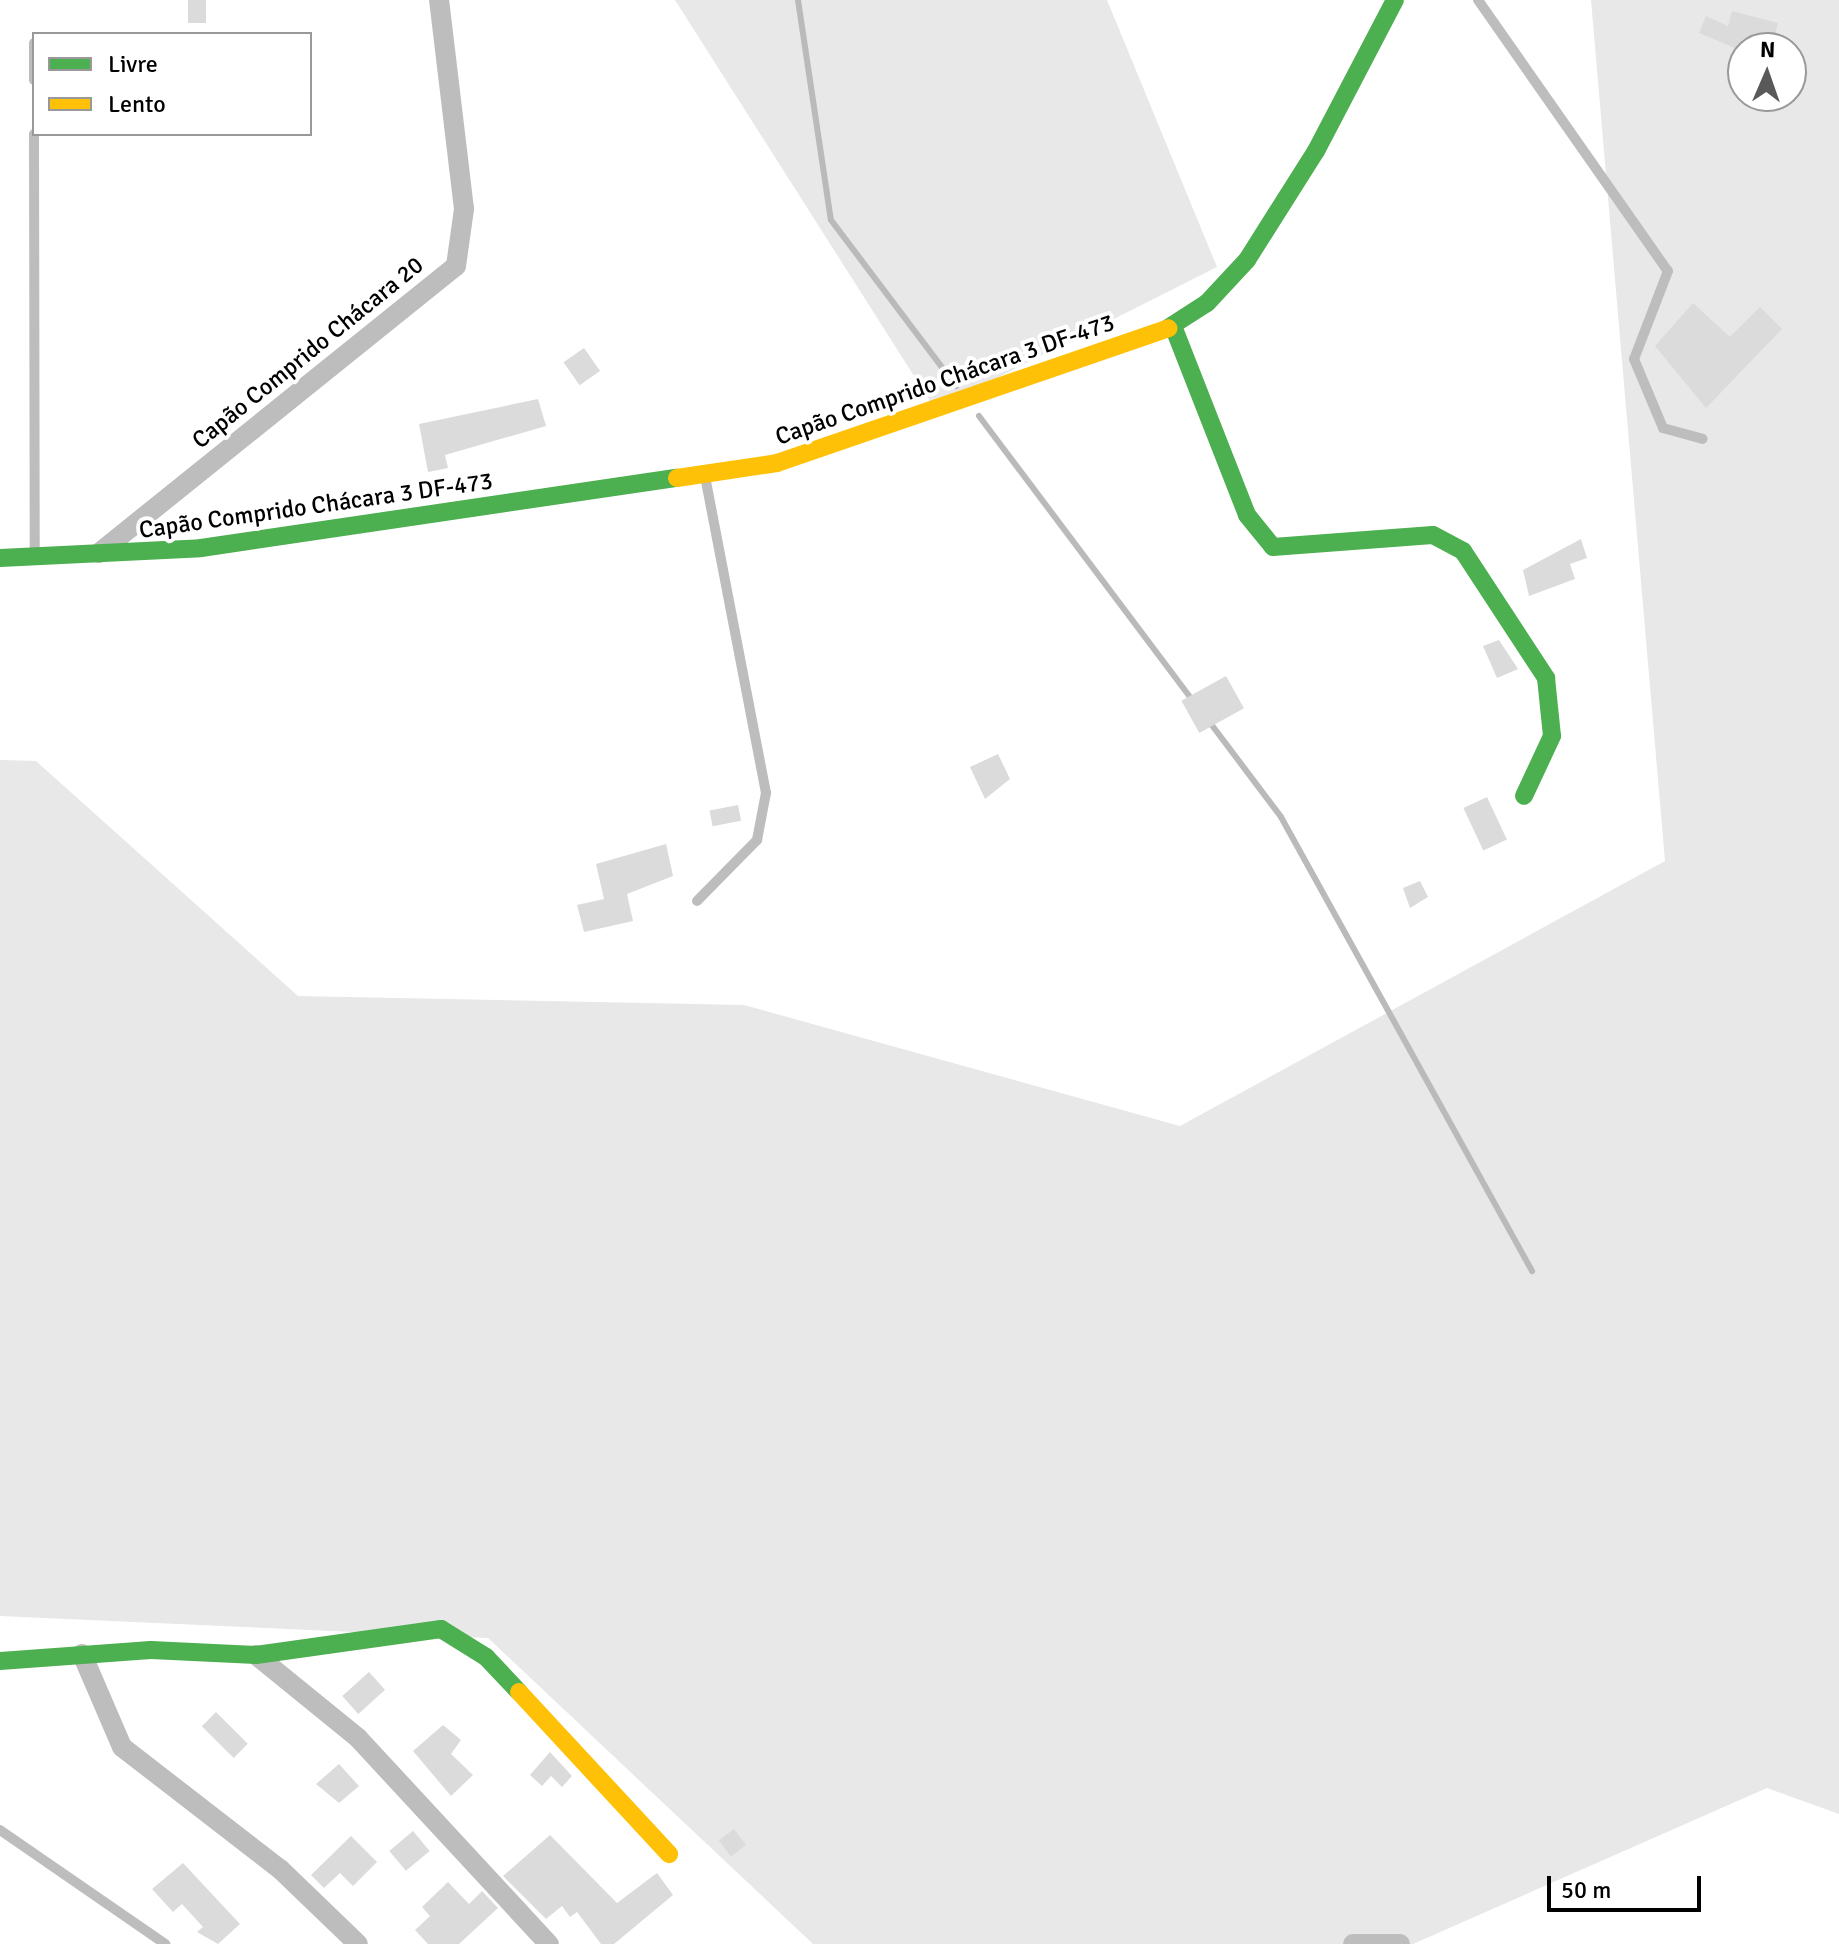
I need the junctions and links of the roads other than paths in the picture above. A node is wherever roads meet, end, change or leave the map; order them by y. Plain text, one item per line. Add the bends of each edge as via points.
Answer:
1 (439, 0) edge
2 (1395, 0) edge
3 (1478, 0) edge
4 (34, 136) edge
5 (1173, 326) junction
6 (1703, 439) dead end
7 (704, 475) junction
8 (35, 556) junction
9 (0, 558) edge
10 (93, 558) junction
11 (1524, 796) dead end
12 (697, 901) dead end
13 (82, 1654) junction
14 (256, 1655) junction
15 (0, 1661) edge
16 (0, 1830) edge
17 (669, 1854) dead end
18 (165, 1944) edge
19 (358, 1944) edge
20 (549, 1944) edge
21 (1353, 1944) edge
22 (1400, 1944) edge

1 - 10 street, Capão Comprido Chácara 20 via 464,209 456,266
2 - 5 street, Capão Comprido Chácara 3 DF-473 via 1316,151 1247,260
3 - 6 lane via 1668,271 1634,359 1663,428
4 - 8 lane
5 - 7 street, Capão Comprido Chácara 3 DF-473 via 853,441
5 - 11 street via 1247,515 1273,547 1433,535 1463,551 1546,678 1552,736
7 - 10 street, Capão Comprido Chácara 3 DF-473
7 - 12 lane via 766,793 757,840
8 - 9 street, Capão Comprido Chácara 3 DF-473
8 - 10 street, Capão Comprido Chácara 3 DF-473
13 - 14 street
13 - 15 street
13 - 19 street via 122,1747 280,1869
14 - 17 street via 454,1633 486,1657
14 - 20 street via 358,1738
16 - 18 lane
21 - 22 street

